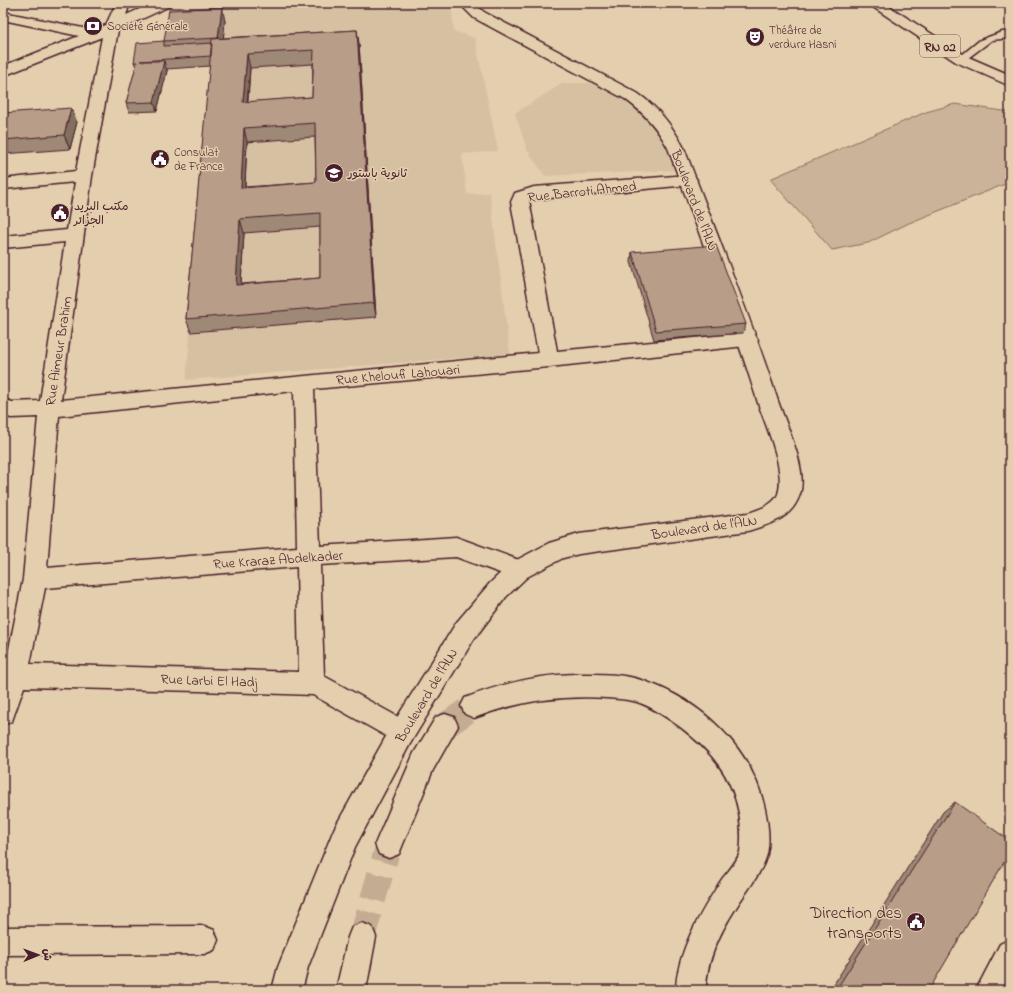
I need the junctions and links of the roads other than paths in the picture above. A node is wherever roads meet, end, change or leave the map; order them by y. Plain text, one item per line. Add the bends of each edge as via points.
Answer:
1 (123, 3) edge
2 (166, 3) edge
3 (466, 3) edge
4 (874, 3) edge
5 (3, 16) edge
6 (103, 31) junction
7 (1010, 35) edge
8 (961, 59) junction
9 (3, 71) edge
10 (1010, 81) edge
11 (84, 176) junction
12 (688, 180) junction
13 (3, 184) edge
14 (76, 235) junction
15 (3, 242) edge
16 (748, 340) junction
17 (549, 360) junction
18 (304, 382) junction
19 (3, 408) edge
20 (49, 409) junction
21 (309, 556) junction
22 (519, 570) junction
23 (35, 579) junction
24 (9, 675) edge
25 (312, 684) junction
26 (474, 706) tunnel mouth
27 (3, 712) edge
28 (445, 726) tunnel mouth
29 (402, 733) junction
30 (389, 844) tunnel mouth
31 (362, 937) tunnel mouth
32 (204, 940) dead end
33 (3, 941) edge
34 (1010, 954) edge
35 (287, 990) edge
36 (351, 990) edge
37 (690, 990) edge
38 (991, 990) edge

1 - 6 street, Rue Aimeur Brahim via 119,15
2 - 6 street
3 - 12 street, Boulevard de l'ALN via 479,15 648,107 670,135
4 - 8 street, RN 02
5 - 6 street
6 - 9 street
6 - 11 street, Rue Aimeur Brahim
7 - 8 lane via 990,36
8 - 10 street, RN 02
11 - 13 street
11 - 14 street, Rue Aimeur Brahim
12 - 16 street, Boulevard de l'ALN
12 - 17 street, Rue Barroti Ahmed via 534,193 521,197
14 - 15 street
14 - 20 street, Rue Aimeur Brahim
16 - 17 street, Rue Kheloufi Lahouari
16 - 22 street, Boulevard de l'ALN via 788,459 790,493 783,507 766,517 748,522 579,544 557,550
17 - 18 street, Rue Kheloufi Lahouari
18 - 20 street, Rue Kheloufi Lahouari
18 - 21 street
19 - 20 street, Rue Kheloufi Lahouari
20 - 23 street, Rue Aimeur Brahim
21 - 22 street, Rue Kraraz Abdelkader via 456,547
21 - 23 street, Rue Kraraz Abdelkader
21 - 25 street
22 - 29 street, Boulevard de l'ALN via 498,590 465,631
23 - 24 street, Rue Aimeur Brahim
24 - 25 street, Rue Larbi El Hadj
24 - 27 street, Rue Aimeur Brahim
25 - 29 street, Rue Larbi El Hadj
26 - 37 street via 500,695 549,686 593,685 642,692 689,718 710,735 729,756 744,781 751,806 755,833 752,860 700,947
28 - 30 street via 423,762
29 - 35 street, Boulevard de l'ALN via 344,839 293,967
31 - 36 street
32 - 33 street
34 - 38 street

